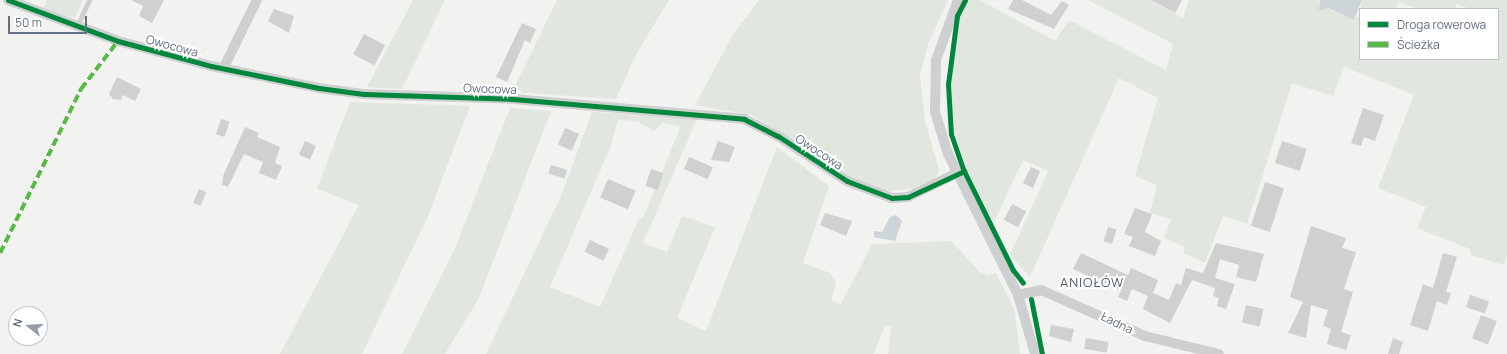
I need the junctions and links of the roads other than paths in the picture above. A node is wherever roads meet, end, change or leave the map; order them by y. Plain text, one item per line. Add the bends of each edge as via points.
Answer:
1 (8, 0) edge
2 (89, 0) edge
3 (258, 0) edge
4 (958, 0) edge
5 (77, 26) junction
6 (224, 67) junction
7 (957, 173) junction
8 (1018, 295) junction
9 (1035, 354) edge
10 (1219, 354) edge

1 - 5 street, Owocowa
2 - 5 lane
3 - 6 street
4 - 7 street via 936,60 933,94 941,137
5 - 6 street, Owocowa via 156,52
6 - 7 street, Owocowa via 284,82 364,94 513,99 744,119 778,136 847,181 892,198 908,197
7 - 8 street
8 - 9 street
8 - 10 street, Ładna via 1041,290 1144,336

